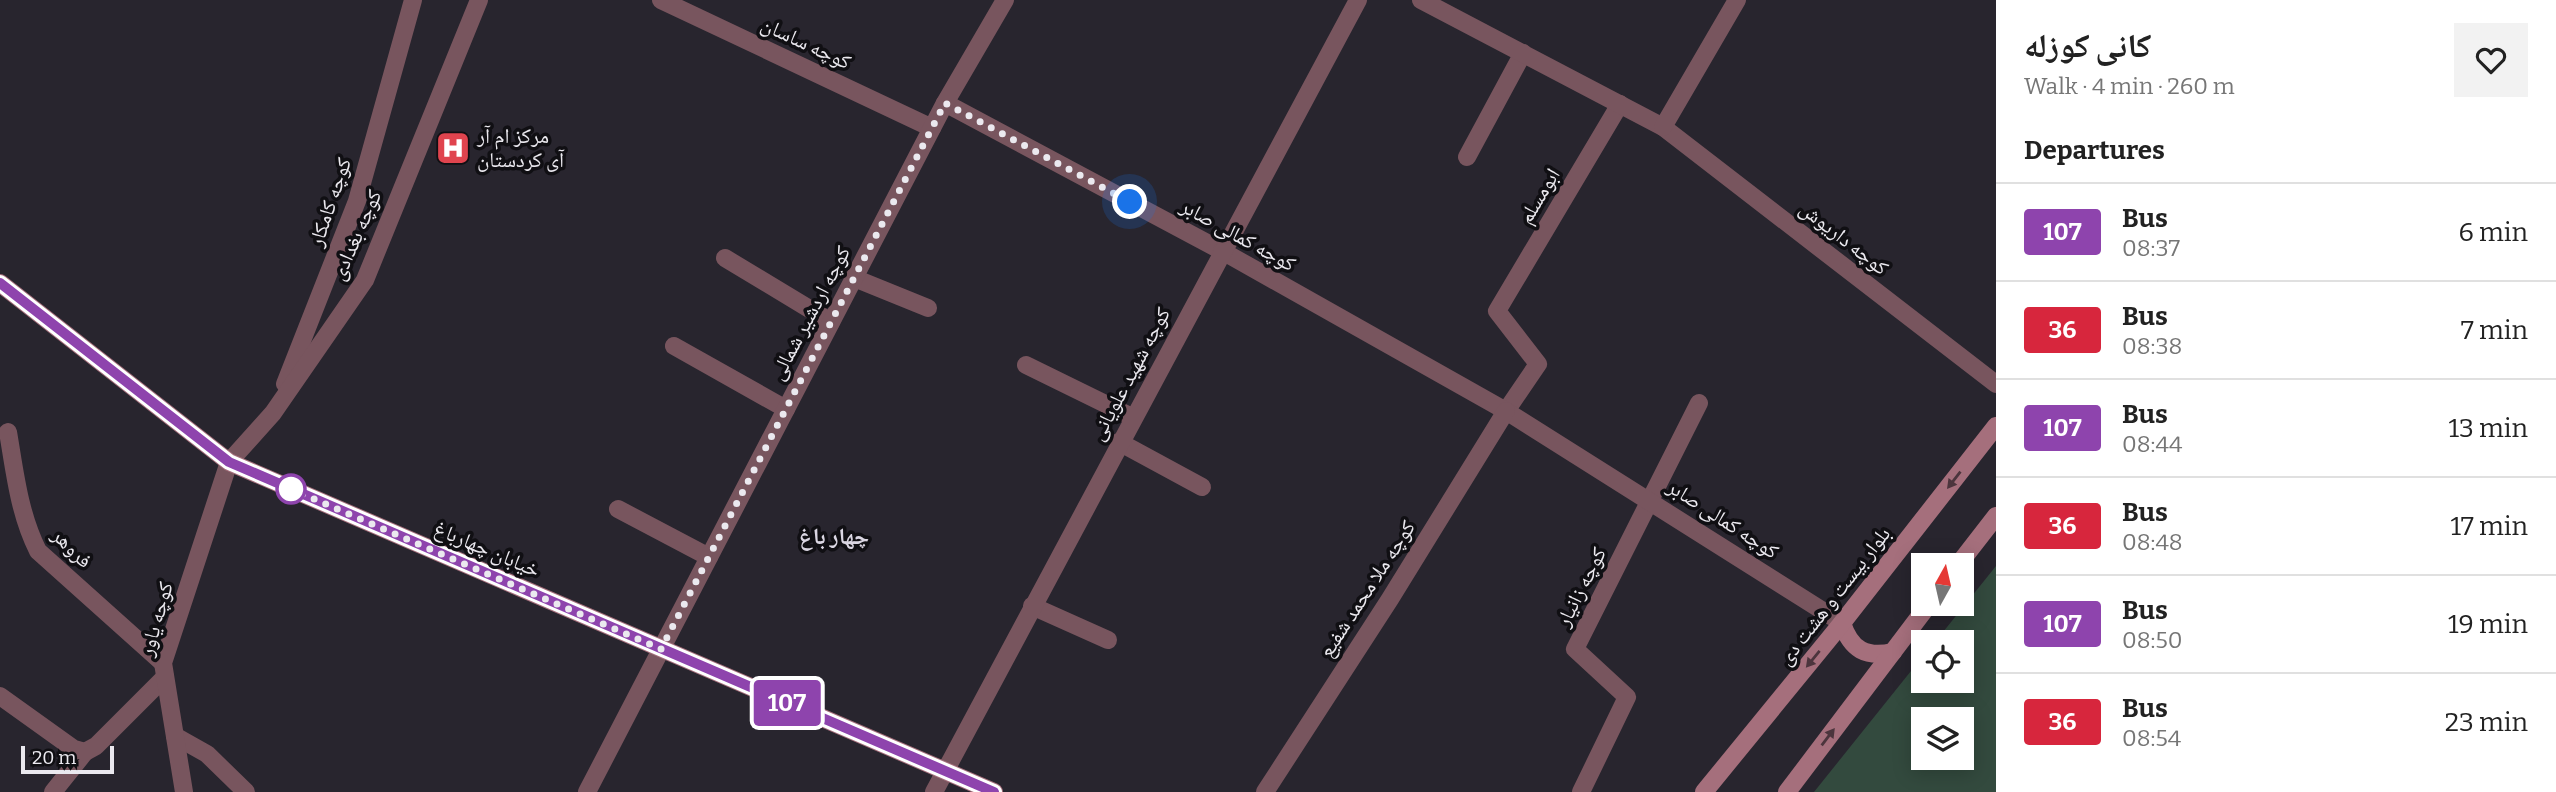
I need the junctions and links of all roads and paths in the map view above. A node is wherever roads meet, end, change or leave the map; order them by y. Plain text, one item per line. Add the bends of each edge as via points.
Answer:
1 (413, 0) edge
2 (479, 0) edge
3 (661, 0) edge
4 (1005, 0) edge
5 (1359, 0) edge
6 (1421, 0) edge
7 (1737, 0) edge
8 (1522, 53) junction
9 (945, 103) junction
10 (1620, 104) junction
11 (1663, 127) junction
12 (932, 128) junction
13 (1467, 157) dead end
14 (1222, 251) junction
15 (725, 258) dead end
16 (854, 278) junction
17 (0, 283) edge
18 (928, 308) dead end
19 (831, 322) junction
20 (674, 346) dead end
21 (1026, 365) dead end
22 (1996, 384) edge
23 (1699, 403) dead end
24 (786, 409) junction
25 (1506, 411) junction
26 (273, 414) junction
27 (1132, 417) junction
28 (1996, 426) edge
29 (8, 432) dead end
30 (1119, 442) junction
31 (229, 462) junction
32 (1202, 487) dead end
33 (1650, 500) junction
34 (618, 509) dead end
35 (1996, 516) edge
36 (1967, 553) edge
37 (709, 557) junction
38 (1032, 606) junction
39 (1920, 616) edge
40 (1843, 623) junction
41 (1108, 640) dead end
42 (661, 649) junction
43 (1893, 652) junction
44 (164, 670) junction
45 (0, 696) edge
46 (175, 736) junction
47 (85, 752) junction
48 (945, 771) junction
49 (53, 792) edge
50 (184, 792) edge
51 (246, 792) edge
52 (587, 792) edge
53 (934, 792) edge
54 (994, 792) edge
55 (1265, 792) edge
56 (1581, 792) edge
57 (1704, 792) edge
58 (1787, 792) edge

1 - 26 street, کوچه کامکار via 357,201
2 - 26 street, کوچه بغدادی via 365,281
3 - 12 street, کوچه ساسان
4 - 9 street, کوچه اردشیر شمالی
5 - 14 street, کوچه شهید علویانی
6 - 8 street, کوچه داریوش
7 - 11 street
8 - 10 street, کوچه داریوش
8 - 13 street
9 - 12 street, کوچه اردشیر شمالی
9 - 14 street, کوچه کمالی صابر
10 - 11 street, کوچه داریوش
10 - 25 street, ابومسلم via 1497,311 1538,364
11 - 22 street, کوچه داریوش
12 - 16 street, کوچه اردشیر شمالی
14 - 25 street, کوچه کمالی صابر
14 - 27 street, کوچه شهید علویانی
15 - 19 street
16 - 18 street
16 - 19 street, کوچه اردشیر شمالی
17 - 31 main road, خیابان چهارباغ
19 - 24 street, کوچه اردشیر شمالی
20 - 24 street
21 - 27 street
23 - 33 street
24 - 37 street, کوچه اردشیر شمالی
25 - 33 street, کوچه کمالی صابر
25 - 55 street, کوچه ملا محمد شفیع
26 - 31 street, کوچه بغدادی
27 - 30 street, کوچه شهید علویانی
28 -> 40 main road, بلوار بیست و هشت دی
29 - 44 street, فروهر via 23,514 38,551
30 - 32 street
30 - 38 street, کوچه شهید علویانی
31 - 42 main road, خیابان چهارباغ
31 - 44 street, کوچه یاور
33 - 40 street, کوچه کمالی صابر
33 - 56 street, کوچه زانیار via 1575,649 1627,697
34 - 37 street
35 - 36 main road
37 - 42 street, کوچه اردشیر شمالی
38 - 41 street
38 - 48 street, کوچه شهید علویانی
39 - 43 main road
40 - 43 main road via 1847,639 1860,651 1876,655
40 -> 57 main road, بلوار بیست و هشت دی
42 - 48 main road, خیابان چهارباغ
42 - 52 street, کوچه اردشیر شمالی
58 -> 43 main road
44 - 46 street, کوچه یاور
44 - 47 street via 96,746
45 - 47 street via 74,749
46 - 50 street, کوچه یاور
46 - 51 street via 207,754
47 - 49 street
48 - 53 street, کوچه شهید علویانی
48 - 54 main road, خیابان چهارباغ

